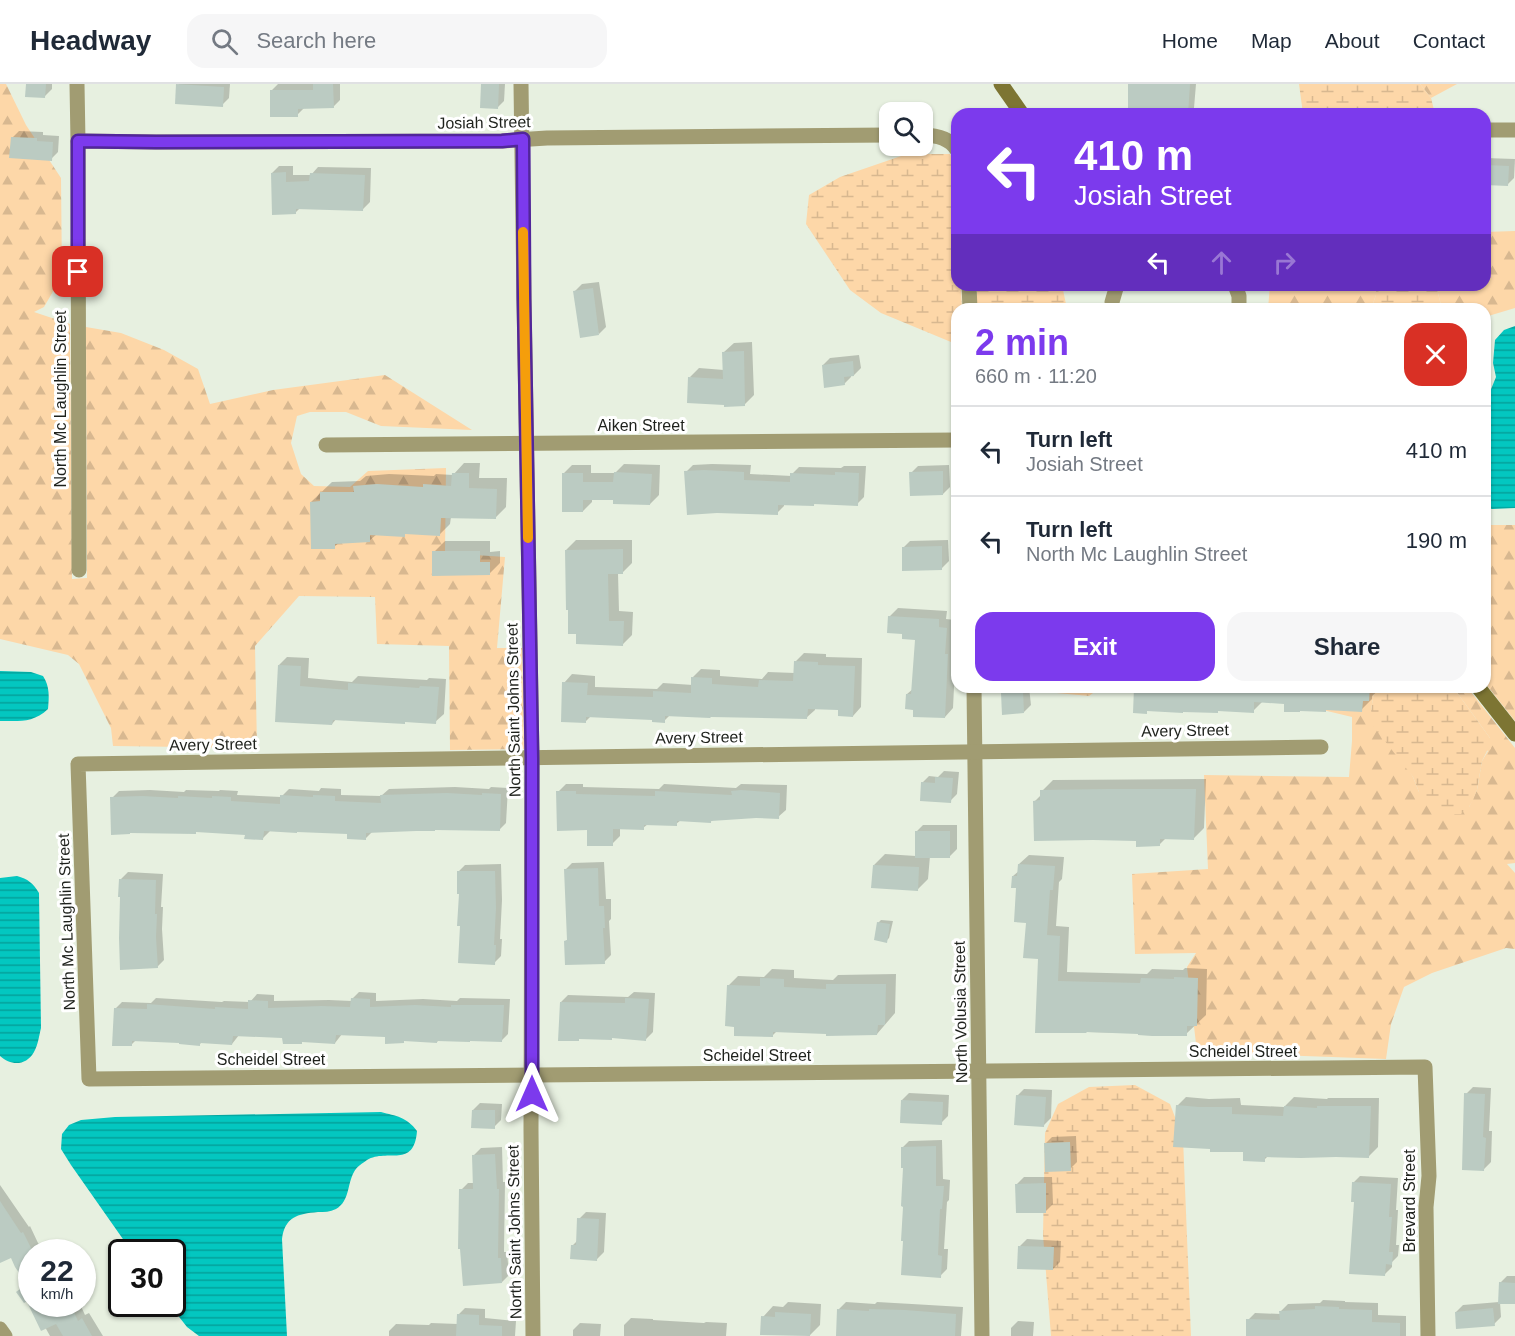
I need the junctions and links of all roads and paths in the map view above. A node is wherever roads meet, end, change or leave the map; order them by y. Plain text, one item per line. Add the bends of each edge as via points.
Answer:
1 (76, 84) edge
2 (521, 84) edge
3 (1001, 84) edge
4 (1018, 108) edge
5 (1491, 130) edge
6 (1515, 130) edge
7 (879, 135) edge
8 (933, 135) edge
9 (523, 139) junction
10 (78, 141) junction
11 (951, 145) edge
12 (951, 440) edge
13 (526, 444) junction
14 (326, 445) dead end
15 (79, 570) dead end
16 (974, 693) edge
17 (1483, 693) edge
18 (1515, 734) edge
19 (1321, 747) dead end
20 (975, 752) junction
21 (532, 758) junction
22 (78, 764) joint
23 (1425, 1067) joint
24 (979, 1071) junction
25 (532, 1075) junction
26 (89, 1079) joint
27 (0, 1329) edge
28 (5, 1336) edge
29 (533, 1336) edge
30 (982, 1336) edge
31 (1428, 1336) edge

1 - 10 street, North Mc Laughlin Street
2 - 9 street, North Saint Johns Street
3 - 4 main road
5 - 6 street
7 - 9 street, Josiah Street
8 - 11 street
9 - 10 street, Josiah Street
9 - 13 street, North Saint Johns Street
10 - 15 street, North Mc Laughlin Street
12 - 13 street, Aiken Street
13 - 14 street, Aiken Street
13 - 21 street, North Saint Johns Street
16 - 20 street, North Volusia Street
17 - 18 main road
19 - 20 street, Avery Street
20 - 21 street, Avery Street
20 - 24 street, North Volusia Street
21 - 22 street, Avery Street
21 - 25 street, North Saint Johns Street
22 - 26 street, North Mc Laughlin Street
23 - 24 street, Scheidel Street
23 - 31 street, Brevard Street
24 - 25 street, Scheidel Street
24 - 30 street, North Volusia Street
25 - 26 street, Scheidel Street
25 - 29 street, North Saint Johns Street
27 - 28 street

